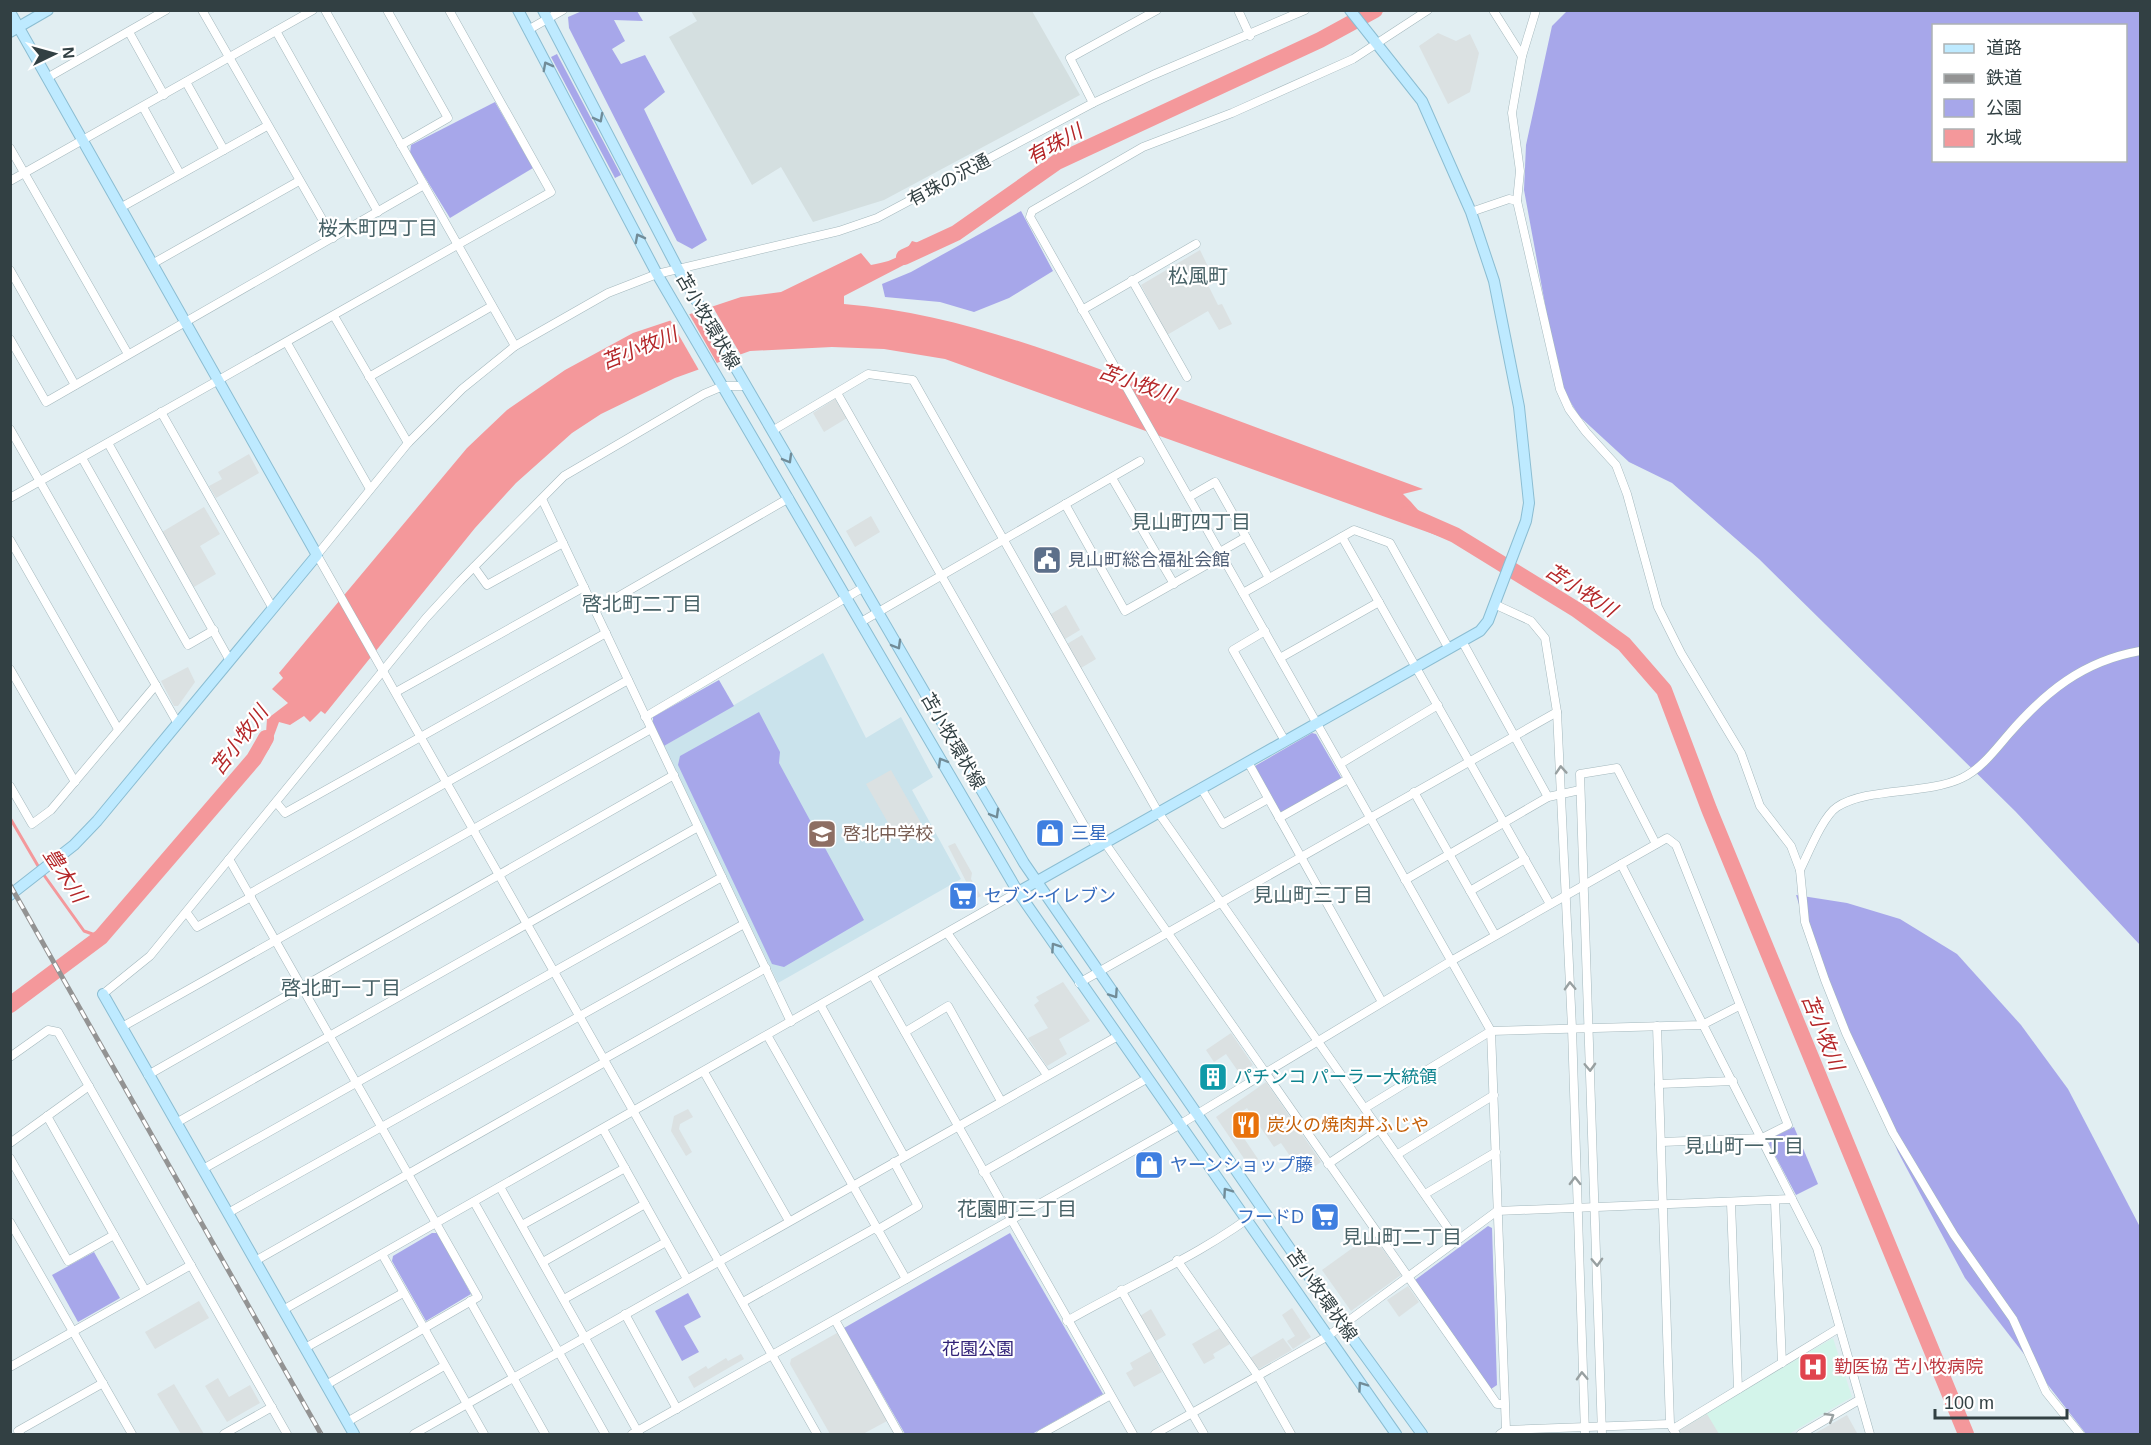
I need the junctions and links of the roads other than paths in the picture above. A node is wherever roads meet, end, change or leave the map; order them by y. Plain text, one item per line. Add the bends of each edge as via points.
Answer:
1 (48, 10) edge
2 (166, 10) edge
3 (202, 10) edge
4 (313, 10) edge
5 (325, 10) edge
6 (387, 10) edge
7 (449, 10) edge
8 (518, 10) edge
9 (563, 10) edge
10 (1157, 10) edge
11 (1238, 10) edge
12 (1305, 10) edge
13 (1350, 10) edge
14 (1428, 10) edge
15 (1493, 10) edge
16 (1536, 10) edge
17 (14, 14) edge
18 (297, 14) edge
19 (545, 15) edge
20 (15, 29) edge
21 (528, 30) junction
22 (276, 31) junction
23 (129, 32) junction
24 (1251, 36) junction
25 (1378, 44) junction
26 (1522, 56) junction
27 (229, 58) junction
28 (47, 78) junction
29 (186, 82) junction
30 (164, 95) junction
31 (1093, 103) junction
32 (143, 106) junction
33 (267, 126) junction
34 (82, 141) junction
35 (401, 145) junction
36 (10, 148) edge
37 (224, 150) junction
38 (25, 174) junction
39 (180, 174) junction
40 (299, 181) junction
41 (10, 182) edge
42 (424, 185) junction
43 (1517, 201) junction
44 (120, 208) junction
45 (378, 212) junction
46 (1471, 212) junction
47 (333, 238) junction
48 (1196, 244) dead end
49 (458, 245) junction
50 (152, 264) junction
51 (678, 268) junction
52 (10, 270) edge
53 (657, 274) junction
54 (1132, 280) junction
55 (492, 306) junction
56 (1082, 310) junction
57 (334, 316) junction
58 (184, 322) junction
59 (10, 339) edge
60 (287, 343) junction
61 (515, 346) junction
62 (128, 354) junction
63 (369, 377) junction
64 (1187, 377) dead end
65 (218, 380) junction
66 (720, 382) junction
67 (75, 385) junction
68 (746, 386) junction
69 (837, 393) junction
70 (161, 412) junction
71 (10, 429) edge
72 (772, 431) junction
73 (108, 443) junction
74 (408, 443) junction
75 (82, 458) junction
76 (1140, 461) dead end
77 (1112, 478) junction
78 (40, 482) junction
79 (370, 489) junction
80 (1189, 497) junction
81 (10, 498) edge
82 (789, 498) junction
83 (542, 499) junction
84 (1065, 504) junction
85 (1246, 537) junction
86 (1342, 537) junction
87 (10, 540) edge
88 (1004, 540) junction
89 (563, 543) junction
90 (1221, 554) junction
91 (317, 555) junction
92 (474, 567) junction
93 (941, 575) junction
94 (1269, 578) junction
95 (1174, 584) junction
96 (584, 587) junction
97 (864, 587) junction
98 (1243, 593) junction
99 (847, 597) junction
100 (1379, 602) junction
101 (1494, 604) junction
102 (272, 607) junction
103 (595, 610) junction
104 (878, 612) junction
105 (861, 622) junction
106 (214, 630) junction
107 (1265, 631) junction
108 (606, 633) junction
109 (1462, 641) junction
110 (1449, 649) junction
111 (2140, 651) edge
112 (1280, 658) junction
113 (229, 659) junction
114 (1416, 666) junction
115 (10, 669) edge
116 (384, 671) junction
117 (628, 680) junction
118 (156, 685) junction
119 (396, 692) junction
120 (1438, 705) junction
121 (1557, 712) junction
122 (645, 717) junction
123 (1318, 722) junction
124 (178, 724) junction
125 (118, 729) junction
126 (651, 729) junction
127 (1515, 735) junction
128 (421, 737) junction
129 (1285, 741) junction
130 (1470, 761) junction
131 (1248, 762) junction
132 (1340, 764) junction
133 (674, 775) junction
134 (1348, 779) junction
135 (75, 782) junction
136 (447, 783) junction
137 (10, 786) edge
138 (1202, 788) junction
139 (1580, 790) junction
140 (1414, 792) junction
141 (1562, 792) junction
142 (1548, 797) junction
143 (1268, 799) junction
144 (276, 802) junction
145 (1158, 812) junction
146 (1279, 818) junction
147 (1370, 818) junction
148 (1504, 822) junction
149 (698, 827) junction
150 (473, 829) junction
151 (1656, 844) junction
152 (1101, 845) junction
153 (1449, 853) junction
154 (1301, 857) junction
155 (229, 859) junction
156 (1525, 859) junction
157 (1621, 864) junction
158 (1800, 870) junction
159 (499, 875) junction
160 (722, 877) junction
161 (1405, 880) junction
162 (1036, 882) junction
163 (1584, 883) junction
164 (1470, 891) junction
165 (1018, 892) junction
166 (10, 895) edge
167 (1566, 895) junction
168 (250, 896) junction
169 (1222, 902) junction
170 (1550, 904) junction
171 (187, 913) junction
172 (527, 924) junction
173 (744, 924) junction
174 (1167, 933) junction
175 (948, 934) junction
176 (1495, 935) junction
177 (276, 941) junction
178 (1451, 961) junction
179 (766, 968) junction
180 (554, 971) junction
181 (1099, 971) junction
182 (873, 976) junction
183 (1079, 983) junction
184 (303, 988) junction
185 (103, 994) joint
186 (1382, 1002) junction
187 (821, 1006) junction
188 (1739, 1006) junction
189 (579, 1016) junction
190 (791, 1022) junction
191 (1702, 1025) junction
192 (1657, 1026) junction
193 (122, 1027) junction
194 (1572, 1028) junction
195 (1589, 1028) junction
196 (1491, 1031) junction
197 (905, 1032) junction
198 (767, 1035) junction
199 (330, 1036) junction
200 (1118, 1036) junction
201 (1317, 1040) junction
202 (10, 1057) edge
203 (604, 1061) junction
204 (704, 1072) junction
205 (1264, 1073) junction
206 (148, 1075) junction
207 (1047, 1075) junction
208 (1148, 1078) junction
209 (1733, 1081) junction
210 (356, 1082) junction
211 (1659, 1084) junction
212 (89, 1086) junction
213 (1494, 1095) junction
214 (1001, 1101) junction
215 (1365, 1108) junction
216 (634, 1111) junction
217 (1196, 1113) junction
218 (46, 1116) junction
219 (176, 1123) junction
220 (1179, 1125) junction
221 (957, 1126) junction
222 (382, 1128) junction
223 (603, 1129) junction
224 (1380, 1129) junction
225 (1762, 1138) junction
226 (1662, 1142) junction
227 (10, 1143) edge
228 (1497, 1152) junction
229 (1398, 1154) junction
230 (904, 1155) junction
231 (10, 1158) edge
232 (894, 1162) junction
233 (1328, 1164) junction
234 (203, 1168) junction
235 (625, 1168) junction
236 (983, 1172) junction
237 (409, 1173) junction
238 (851, 1185) junction
239 (500, 1187) junction
240 (1425, 1194) junction
241 (1792, 1199) junction
242 (474, 1202) junction
243 (1775, 1202) junction
244 (1731, 1203) junction
245 (645, 1204) junction
246 (1663, 1204) junction
247 (1595, 1207) junction
248 (1262, 1208) junction
249 (1576, 1208) junction
250 (1497, 1211) junction
251 (228, 1213) junction
252 (1011, 1220) junction
253 (1246, 1220) junction
254 (789, 1221) junction
255 (10, 1222) edge
256 (437, 1223) junction
257 (522, 1225) junction
258 (876, 1229) junction
259 (114, 1235) junction
260 (1457, 1241) junction
261 (666, 1242) junction
262 (382, 1254) junction
263 (1177, 1260) junction
264 (255, 1261) junction
265 (718, 1261) junction
266 (543, 1262) junction
267 (190, 1265) junction
268 (1407, 1277) junction
269 (687, 1279) junction
270 (906, 1279) junction
271 (145, 1290) junction
272 (1121, 1290) junction
273 (403, 1293) junction
274 (564, 1299) junction
275 (470, 1301) junction
276 (742, 1302) junction
277 (283, 1310) junction
278 (625, 1314) junction
279 (835, 1320) junction
280 (1067, 1321) junction
281 (1344, 1326) junction
282 (423, 1328) junction
283 (1839, 1328) junction
284 (73, 1331) junction
285 (1328, 1336) junction
286 (584, 1337) junction
287 (305, 1348) junction
288 (558, 1352) junction
289 (772, 1356) junction
290 (1782, 1363) junction
291 (444, 1366) junction
292 (10, 1367) edge
293 (1258, 1376) junction
294 (514, 1377) junction
295 (103, 1383) junction
296 (326, 1385) junction
297 (1738, 1389) junction
298 (1110, 1396) junction
299 (1859, 1400) junction
300 (467, 1404) junction
301 (1504, 1404) junction
302 (272, 1407) junction
303 (677, 1409) junction
304 (1192, 1413) junction
305 (347, 1422) junction
306 (1673, 1429) edge
307 (1602, 1430) edge
308 (1585, 1431) edge
309 (1503, 1432) edge
310 (419, 1433) edge
311 (636, 1433) edge
312 (20, 1434) edge
313 (132, 1434) edge
314 (224, 1434) edge
315 (287, 1434) edge
316 (354, 1434) edge
317 (484, 1434) edge
318 (545, 1434) edge
319 (605, 1434) edge
320 (817, 1434) edge
321 (899, 1434) edge
322 (1041, 1434) edge
323 (1133, 1434) edge
324 (1155, 1434) edge
325 (1204, 1434) edge
326 (1291, 1434) edge
327 (1396, 1434) edge
328 (1422, 1434) edge
329 (1801, 1434) edge
330 (1870, 1434) edge
331 (2080, 1434) edge

1 - 20 main road
2 - 23 street
3 - 27 street
4 - 18 street
5 - 35 street
6 - 35 street via 448,118
7 - 49 street via 552,192
8 - 21 main road, 苫小牧環状線
9 - 19 street
10 - 31 street via 1070,58
11 - 24 street
12 - 24 street, 有珠の沢通
13 - 25 main road
14 - 25 street
15 - 26 street
16 - 26 street
17 - 20 main road
18 - 22 street
19 - 21 street
19 -> 51 main road, 苫小牧環状線
20 - 28 main road
53 -> 21 main road, 苫小牧環状線
22 - 27 street
22 - 45 street
23 - 28 street
23 - 30 street
24 - 31 street, 有珠の沢通
25 - 46 main road via 1422,101
25 - 56 street via 1232,113 1143,147 1032,211 1030,217
26 - 43 street via 1512,113 1520,171
27 - 29 street
27 - 33 street
28 - 34 main road
29 - 30 street
29 - 37 street
30 - 32 street
31 - 51 street, 有珠の沢通 via 877,218 839,231
32 - 34 street
32 - 39 street
33 - 37 street
33 - 40 street
34 - 38 street
34 - 44 main road
35 - 42 street
36 - 38 street
37 - 39 street
38 - 41 street
38 - 62 street
39 - 44 street
40 - 47 street
40 - 50 street
42 - 45 street
42 - 49 street
43 - 46 street via 1509,199
43 - 158 street via 1560,389 1569,409 1616,465 1658,607 1741,753 1760,806 1791,846
44 - 50 main road
45 - 47 street
46 - 101 main road via 1494,282 1520,407 1529,503
47 - 58 street
48 - 54 street
49 - 55 street
49 - 57 street
50 - 58 main road
51 - 53 street, 有珠の沢通
51 - 68 main road, 苫小牧環状線
52 - 67 street
53 - 61 street, 有珠の沢通 via 608,293
53 - 66 main road, 苫小牧環状線
54 - 56 street
54 - 64 street
55 - 61 street
55 - 63 street
56 - 80 street
57 - 60 street
57 - 63 street
58 - 62 street
58 - 65 main road
59 - 67 street via 46,402
60 - 65 street
60 - 79 street
61 - 74 street, 有珠の沢通 via 462,389
62 - 67 street
63 - 74 street
65 - 70 street
65 - 91 main road
66 - 68 street
66 - 82 main road, 苫小牧環状線
66 - 83 street via 564,476
68 - 72 main road, 苫小牧環状線
69 - 72 street
69 - 88 street via 868,374 913,380
69 - 93 street
70 - 73 street
70 - 102 street
71 - 78 street
72 -> 97 main road, 苫小牧環状線
73 - 75 street
73 - 106 street
74 - 79 street, 有珠の沢通
75 - 78 street
75 - 106 street via 188,645
76 - 77 street
77 - 84 street
77 - 95 street
78 - 81 street
78 - 118 street
79 - 91 street, 有珠の沢通
80 - 85 street via 1215,482
80 - 90 street
82 - 99 main road, 苫小牧環状線
82 - 103 street
83 - 89 street
83 - 92 street
84 - 88 street
84 - 95 street via 1125,611
85 - 90 street
85 - 94 street
86 - 94 street
86 - 100 street
86 - 110 street via 1354,530 1390,543
87 - 125 street
88 - 93 street
88 - 145 street
89 - 92 street via 487,585
89 - 96 street
90 - 95 street
90 - 98 street
91 - 102 main road
91 - 116 street
92 - 116 street
93 - 104 street
93 - 152 street
94 - 98 street
96 - 103 street
96 - 119 street
97 - 99 street
97 - 104 main road, 苫小牧環状線
98 - 107 street
99 - 105 main road, 苫小牧環状線
99 - 122 street
100 - 112 street
100 - 114 street
101 - 109 main road via 1480,631
101 - 121 street via 1531,621 1545,638
102 - 113 main road
103 - 108 street
104 - 105 street
104 -> 162 main road, 苫小牧環状線
165 -> 105 main road, 苫小牧環状線
106 - 113 street
107 - 112 street
107 - 129 street via 1233,650
108 - 117 street
108 - 128 street
109 - 110 main road
109 - 127 street
110 - 114 main road
111 - 158 street via 2108,659 2059,684 2036,703 1989,757 1961,779 1835,807
112 - 123 street
113 - 124 main road
114 - 120 street
114 - 123 main road
115 - 135 street
116 - 119 street
116 - 144 street
117 - 122 street
117 - 136 street
118 - 124 street
118 - 125 street
119 - 128 street
120 - 130 street
120 - 132 street
121 - 127 street
141 -> 121 street
122 - 126 street
123 - 129 main road
123 - 132 street
124 - 166 main road via 74,845
125 - 135 street
126 - 133 street
126 - 150 street
127 - 130 street
127 - 142 street
128 - 136 street
128 - 144 street via 285,813
129 - 131 main road
130 - 140 street
130 - 148 street
131 - 138 main road
131 - 143 street
132 - 134 street
133 - 149 street
133 - 159 street
134 - 146 street
134 - 147 street
135 - 137 street via 51,810 32,824
136 - 150 street
136 - 168 street
138 - 143 street via 1223,824
138 - 145 main road
139 - 141 street
139 - 151 street via 1580,774 1617,768
139 - 163 street
140 - 147 street
140 - 153 street
141 - 142 street
141 - 167 street
142 - 148 street
143 - 146 street
144 - 155 street
145 - 152 main road
145 - 169 street
146 - 154 street
147 - 154 street
147 - 161 street
148 - 153 street
148 - 156 street
149 - 160 street
149 - 172 street
150 - 159 street
150 - 177 street
151 - 157 street
151 - 188 street via 1667,838 1676,845
152 - 162 main road
152 - 174 street
153 - 161 street
153 - 164 street
154 - 169 street
154 - 186 street
155 - 168 street
155 - 171 street
156 - 164 street
156 - 170 street
157 - 163 street
157 - 191 street
158 - 331 street via 1805,922 1822,970 1846,1033 1893,1132 1954,1235 2013,1319 2046,1392
159 - 172 street
159 - 184 street
160 - 173 street
160 - 180 street
161 - 178 street
162 - 165 main road
162 - 181 main road, 苫小牧環状線
163 - 167 street
163 - 195 street
164 - 176 street
165 - 175 street
183 -> 165 main road, 苫小牧環状線
167 - 170 street
194 -> 167 street
168 - 171 street via 197,927
168 - 177 street
169 - 174 street
169 - 201 street
170 - 176 street
171 - 185 street via 143,964
172 - 180 street
172 - 199 street
173 - 179 street
173 - 189 street
174 - 181 street
174 - 205 street
175 - 182 street
175 - 207 street
176 - 178 street
177 - 184 street
177 - 193 street
178 - 186 street
178 - 196 street
179 - 190 street
179 - 203 street
180 - 189 street
180 - 210 street
181 - 183 street
181 -> 217 main road, 苫小牧環状線
182 - 187 street
182 - 197 street
183 - 200 main road, 苫小牧環状線
184 - 199 street
184 - 206 street
185 - 193 main road
186 - 201 street
187 - 190 street
187 - 230 street
188 - 191 street
188 - 225 street via 1788,1125
189 - 203 street
189 - 222 street
190 - 198 street
191 - 192 street
191 - 209 street
192 - 195 street
192 - 211 street
193 - 206 main road
194 - 195 street
194 - 196 street
249 -> 194 street
195 -> 247 street
196 - 213 street
196 - 215 street
197 - 214 street via 948,1006
197 - 221 street
198 - 204 street
198 - 238 street
199 - 210 street
199 - 219 street
200 - 207 street
200 - 208 main road, 苫小牧環状線
201 - 205 street
201 - 215 street
202 - 212 street via 48,1030 58,1032
203 - 216 street
203 - 237 street
204 - 216 street
204 - 254 street
205 - 217 street
205 - 233 street
206 - 219 main road
207 - 214 street
208 - 220 main road, 苫小牧環状線
208 - 236 street
209 - 211 street
209 - 225 street
210 - 222 street
210 - 234 street
211 - 226 street
212 - 218 street
212 - 267 street
213 - 228 street
213 - 229 street
214 - 221 street
215 - 224 street
216 - 223 street
216 - 265 street
217 - 220 street
217 - 248 main road, 苫小牧環状線
218 - 227 street
218 - 259 street
219 - 234 main road
220 - 252 street
253 -> 220 main road, 苫小牧環状線
221 - 230 street
221 - 236 street
222 - 237 street
222 - 251 street
223 - 235 street
223 - 239 street
224 - 229 street
224 - 233 street
225 - 226 street
225 - 241 street
226 - 246 street
228 - 240 street
228 - 250 street
229 - 240 street
230 - 232 street
231 - 259 street via 68,1261
232 - 238 street
232 - 258 street via 918,1206
233 - 268 street
234 - 251 main road
235 - 245 street
235 - 257 street
236 - 252 street
237 - 256 street
237 - 264 street
238 - 254 street
238 - 258 street
239 - 242 street
239 - 257 street
240 - 260 street
241 - 243 street
241 - 283 street via 1817,1248
242 - 256 street
242 - 288 street
243 - 244 street
243 - 290 street
244 - 246 street
244 - 297 street
245 - 261 street
245 - 266 street
246 - 247 street
246 - 306 street
247 - 249 street
247 -> 307 street
248 - 253 street
248 - 281 main road, 苫小牧環状線
249 - 250 street
308 -> 249 street
250 - 260 street
250 - 301 street
251 - 264 main road
252 - 270 street
252 - 280 street
253 - 263 street
253 - 285 main road, 苫小牧環状線
254 - 265 street
255 - 284 street
256 - 262 street
256 - 275 street via 478,1297
257 - 266 street
258 - 270 street
258 - 276 street
259 - 271 street
260 - 268 street
261 - 269 street
261 - 274 street
262 - 273 street
262 - 277 street
263 - 272 street
263 - 293 street
264 - 277 main road
265 - 269 street
265 - 276 street
266 - 274 street
267 - 271 street
267 - 302 street
268 - 281 street
268 - 301 street via 1497,1404
269 - 278 street
270 - 279 street
271 - 284 street
272 - 280 street
272 - 304 street
273 - 282 street
273 - 287 street
274 - 286 street
275 - 282 street
275 - 294 street
276 - 289 street
277 - 287 main road
278 - 286 street
278 - 303 street
279 - 289 street
279 - 321 street
280 - 298 street
281 - 285 street
281 - 328 main road, 苫小牧環状線
282 - 291 street
282 - 296 street
283 - 290 street
283 - 299 street
284 - 292 street
284 - 295 street
285 - 293 street
327 -> 285 main road, 苫小牧環状線
286 - 288 street
286 - 311 street
287 - 296 main road
288 - 294 street
288 - 319 street
289 - 303 street
289 - 320 street
290 - 297 street
291 - 300 street
291 - 305 street
293 - 304 street
293 - 326 street
294 - 300 street
294 - 318 street
295 - 312 street via 18,1431
295 - 313 street
296 - 305 main road
297 - 306 street
298 - 322 street
298 - 323 street
329 -> 299 street
299 - 330 street
300 - 310 street
300 - 317 street
301 - 309 street
302 - 314 street
302 - 315 street
303 - 311 street
304 - 324 street
304 - 325 street
305 - 316 main road
306 - 307 street
307 - 308 street
308 - 309 street

